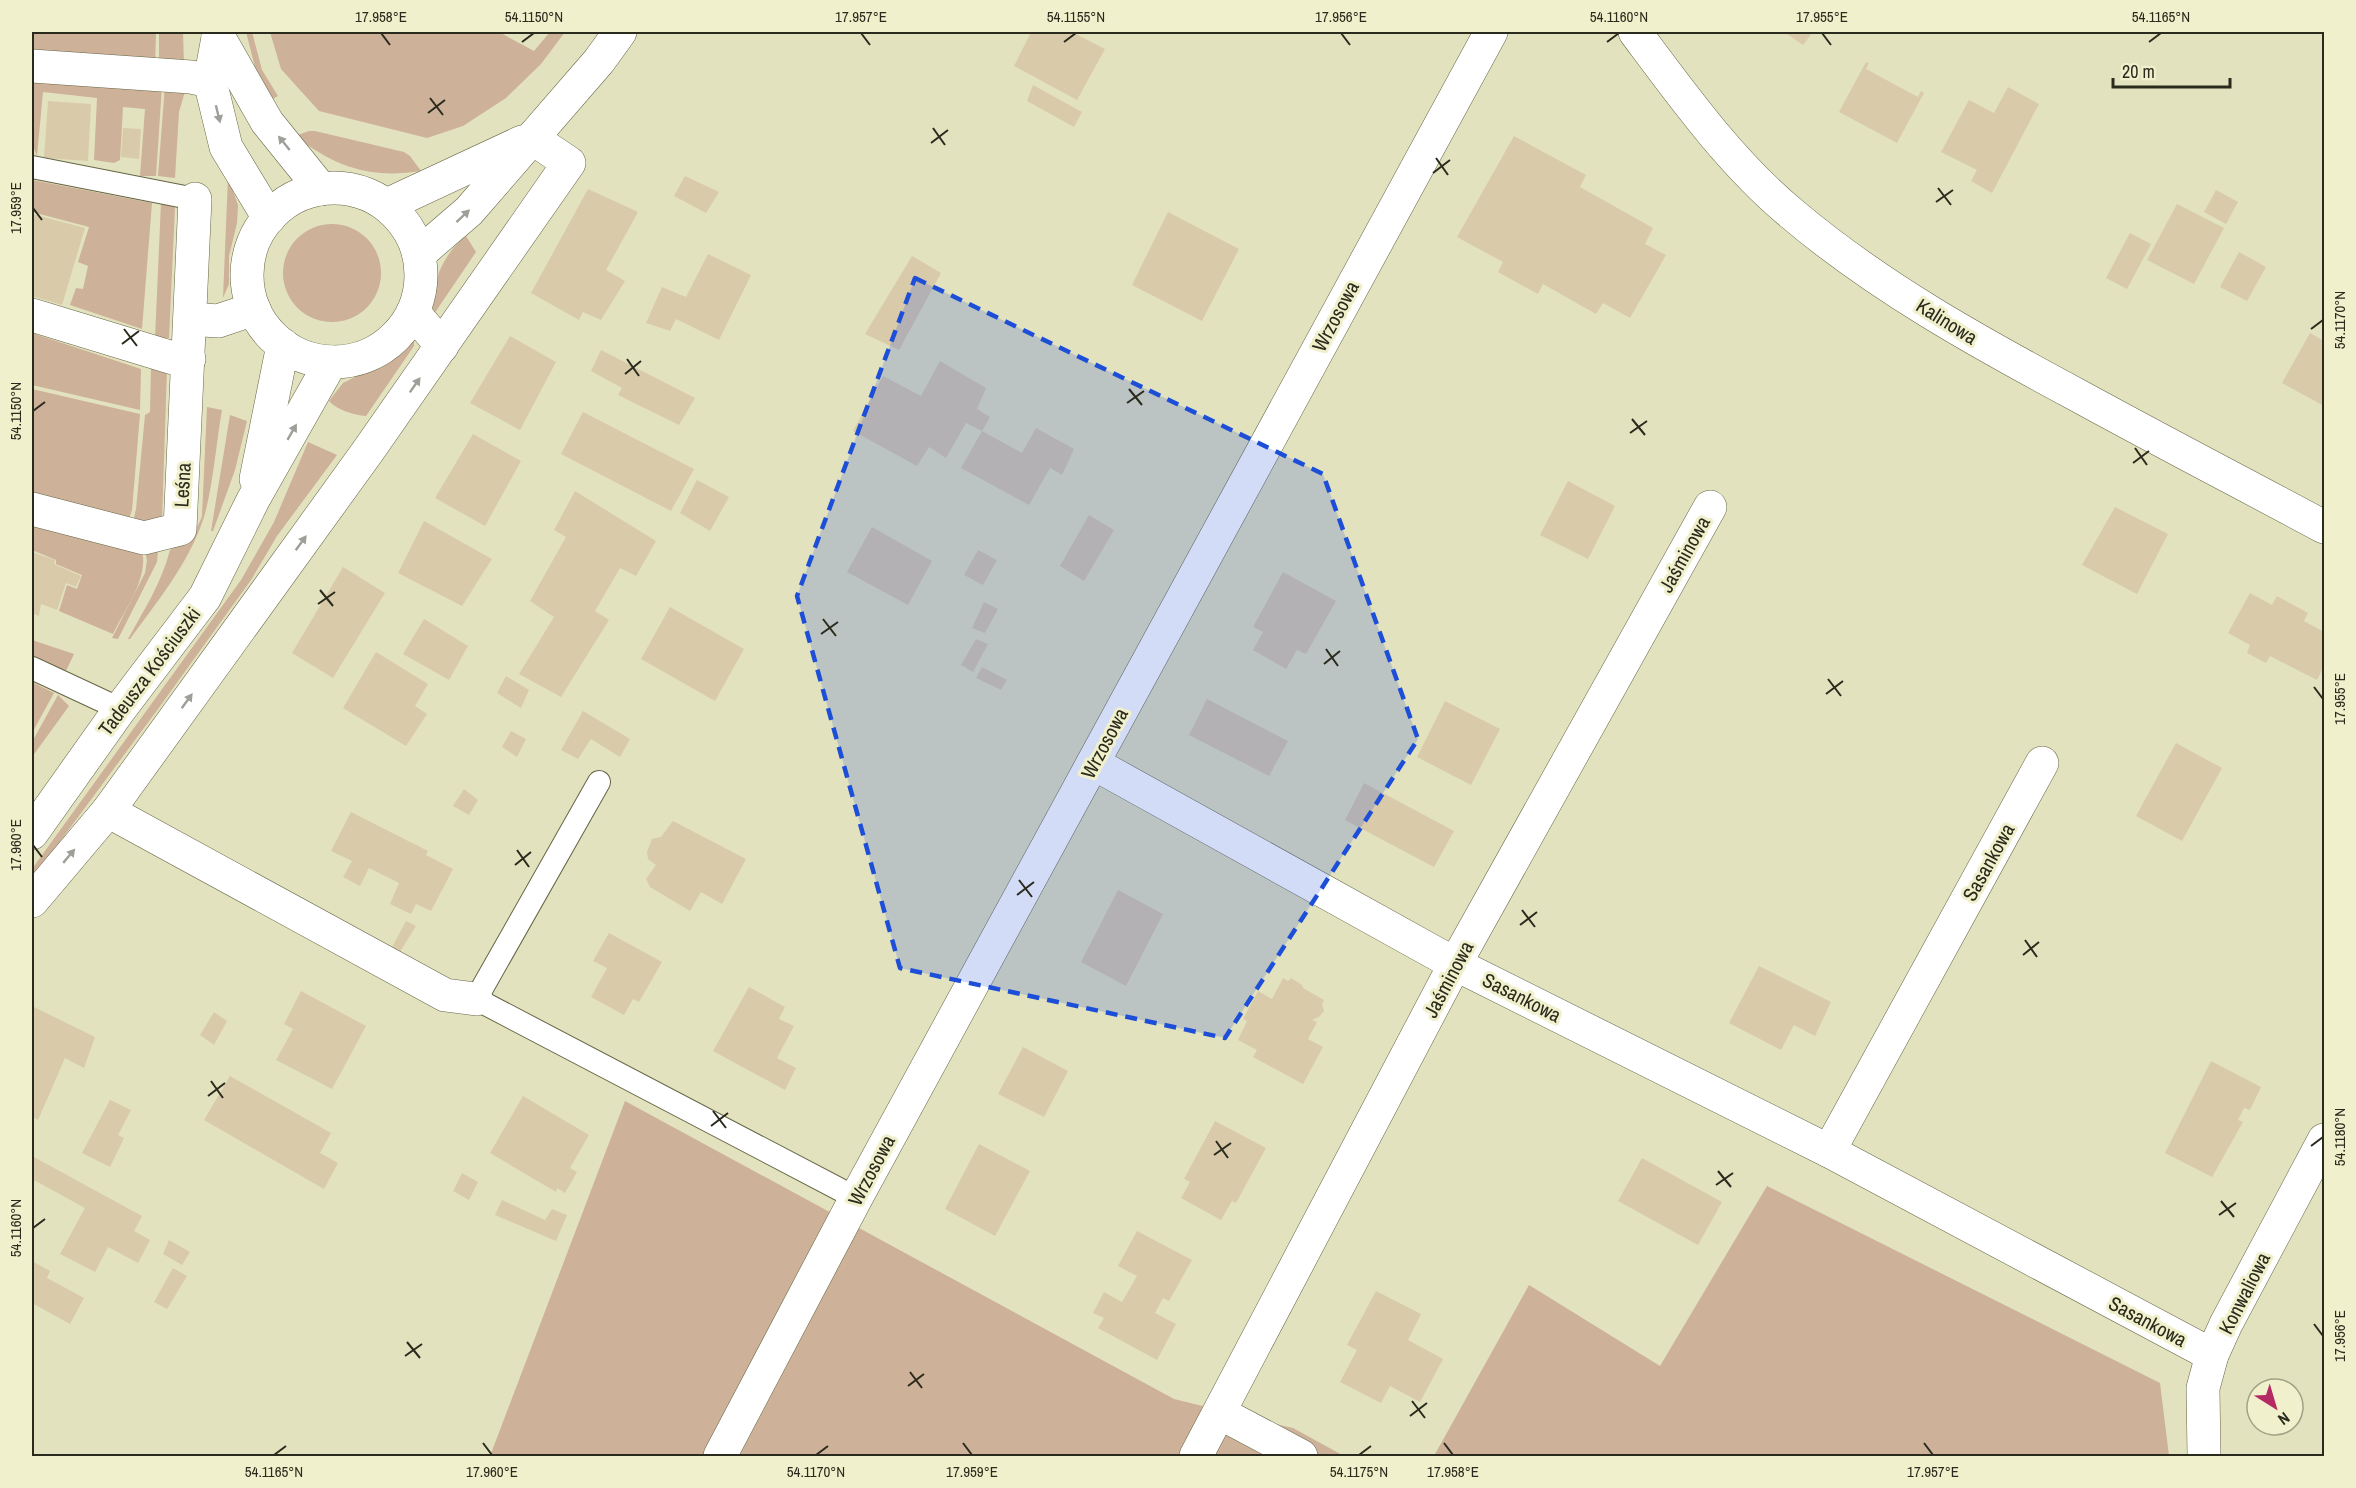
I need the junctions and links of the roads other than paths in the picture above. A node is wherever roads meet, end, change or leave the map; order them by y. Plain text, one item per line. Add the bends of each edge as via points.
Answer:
1 (620, 32) edge
2 (1491, 32) edge
3 (1635, 32) edge
4 (218, 34) edge
5 (32, 66) edge
6 (210, 81) junction
7 (532, 138) junction
8 (32, 167) edge
9 (321, 189) junction
10 (195, 199) joint
11 (387, 205) junction
12 (268, 218) junction
13 (419, 254) junction
14 (254, 309) junction
15 (413, 312) junction
16 (32, 315) edge
17 (190, 319) junction
18 (283, 345) junction
19 (442, 346) junction
20 (189, 359) junction
21 (331, 362) junction
22 (252, 500) junction
23 (1710, 507) dead end
24 (32, 509) edge
25 (2325, 527) edge
26 (32, 668) edge
27 (120, 709) junction
28 (1094, 763) junction
29 (2042, 763) dead end
30 (599, 782) dead end
31 (108, 811) junction
32 (32, 833) edge
33 (32, 901) edge
34 (1455, 964) junction
35 (476, 999) junction
36 (2325, 1140) edge
37 (1829, 1151) junction
38 (856, 1198) junction
39 (2212, 1355) junction
40 (1220, 1413) junction
41 (720, 1456) edge
42 (1196, 1456) edge
43 (1301, 1456) edge
44 (2204, 1456) edge

1 - 7 street
2 - 28 street, Wrzosowa
3 - 25 street, Kalinowa via 1737,160 1790,212 1849,258 1959,330
4 - 6 street
9 -> 4 street via 267,122
5 - 6 street
6 -> 12 street via 226,147
7 - 11 street
13 -> 7 street via 469,211
7 - 19 street via 569,163
8 - 10 lane
9 - 11 street via 344,188
9 - 12 street via 283,204
10 - 17 street, Leśna
11 - 13 street via 412,235
12 - 14 street via 249,261 248,285
13 - 15 street via 422,274
14 - 17 street via 218,321
14 - 18 street via 266,329
15 - 19 street
15 - 21 street via 399,334 379,349 356,359
16 - 20 street via 173,358
17 - 20 street, Leśna
18 - 21 street via 306,357
18 - 22 street, Tadeusza Kościuszki
31 -> 19 street
20 - 24 street, Leśna via 180,529 144,538
22 -> 21 street, Tadeusza Kościuszki
22 - 27 street, Tadeusza Kościuszki via 205,597
23 - 34 street, Jaśminowa
26 - 27 lane
27 - 32 street, Tadeusza Kościuszki
28 - 34 street, Sasankowa
28 - 38 street, Wrzosowa
29 - 37 street, Sasankowa
30 - 35 lane
33 -> 31 street
31 - 35 street via 445,995
34 - 37 street, Sasankowa
34 - 40 street, Jaśminowa
35 - 38 lane
36 - 39 street, Konwaliowa
37 - 39 street, Sasankowa
38 - 41 street, Wrzosowa
39 - 44 street, Konwaliowa via 2203,1388
40 - 42 street, Jaśminowa
40 - 43 street

